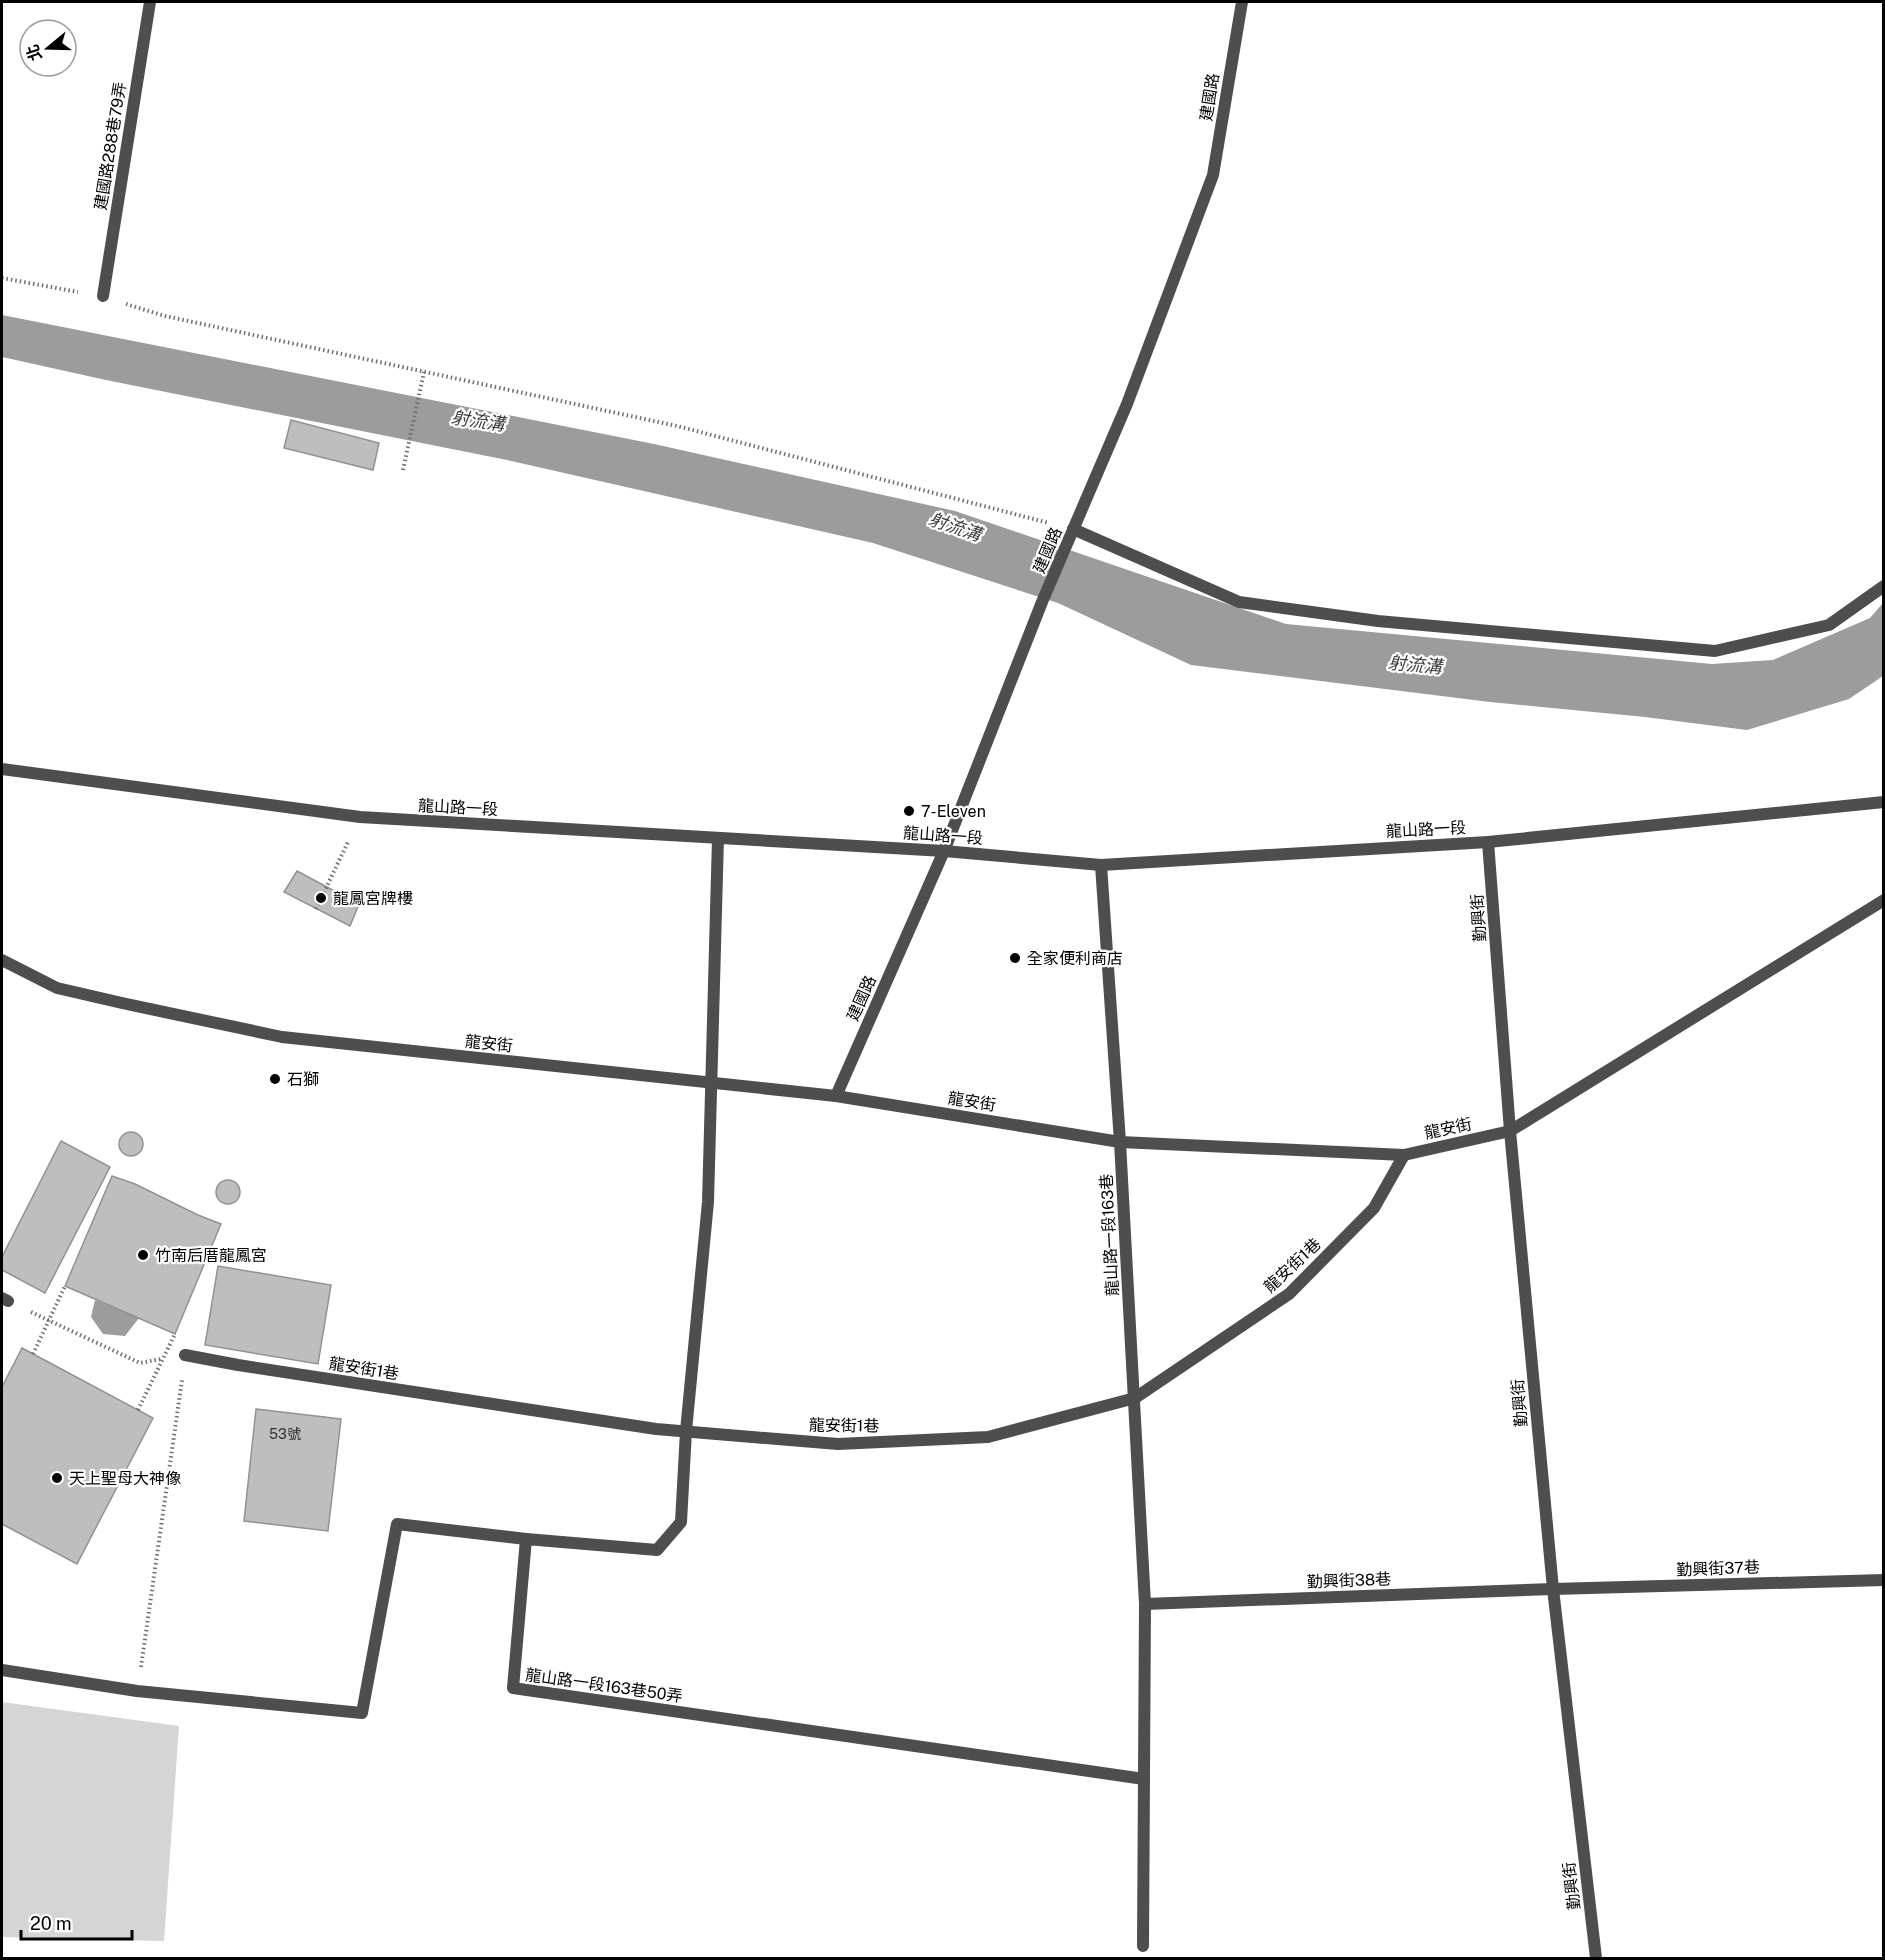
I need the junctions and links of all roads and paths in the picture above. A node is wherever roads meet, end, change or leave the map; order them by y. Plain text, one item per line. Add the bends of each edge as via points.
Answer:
1 (150, 2) edge
2 (1242, 2) edge
3 (2, 278) edge
4 (103, 296) junction
5 (424, 372) junction
6 (403, 470) dead end
7 (1071, 534) junction
8 (1884, 586) edge
9 (2, 769) edge
10 (1884, 802) edge
11 (360, 818) junction
12 (718, 838) junction
13 (1488, 842) junction
14 (944, 851) junction
15 (1101, 865) junction
16 (1884, 900) edge
17 (316, 909) dead end
18 (2, 960) edge
19 (712, 1083) junction
20 (836, 1096) junction
21 (1510, 1131) junction
22 (1120, 1142) junction
23 (1404, 1155) junction
24 (64, 1286) dead end
25 (5, 1299) edge
26 (175, 1334) dead end
27 (33, 1354) dead end
28 (185, 1355) junction
29 (1135, 1398) junction
30 (138, 1410) dead end
31 (686, 1431) junction
32 (526, 1539) junction
33 (1884, 1580) edge
34 (1553, 1589) junction
35 (1145, 1604) junction
36 (2, 1670) edge
37 (137, 1691) junction
38 (1144, 1779) junction
39 (1143, 1946) dead end
40 (1596, 1959) edge

1 - 4 street, 建國路288巷79弄
2 - 7 street, 建國路 via 1213,175 1127,404
3 - 4 path
4 - 5 path via 165,316
5 - 6 path
5 - 7 path via 676,426
7 - 8 street via 1239,602 1378,621 1715,651 1829,625
7 - 14 street, 建國路
9 - 11 street, 龍山路一段
10 - 13 street, 龍山路一段
11 - 12 street, 龍山路一段
11 - 17 path
12 - 14 street, 龍山路一段
12 - 19 street
13 - 15 street, 龍山路一段
13 - 21 street, 勤興街
14 - 15 street, 龍山路一段
14 - 20 street, 建國路
15 - 22 street, 龍山路一段163巷
16 - 21 street, 龍安街
18 - 19 street, 龍安街 via 57,988 277,1037
19 - 20 street, 龍安街
19 - 31 street via 708,1202
20 - 22 street, 龍安街
21 - 23 street, 龍安街
21 - 34 street, 勤興街
22 - 23 street, 龍安街
22 - 29 street, 龍山路一段163巷
23 - 29 street, 龍安街1巷 via 1374,1208 1289,1294
24 - 27 path, bridge
25 - 28 path via 140,1363
26 - 30 path, bridge
28 - 31 street, 龍安街1巷
28 - 37 path
29 - 31 street, 龍安街1巷 via 988,1437 838,1444
29 - 35 street, 龍山路一段163巷
31 - 32 street via 681,1522 657,1550
32 - 37 street via 397,1524 362,1713
32 - 38 street, 龍山路一段163巷50弄 via 513,1688
33 - 34 street, 勤興街37巷
34 - 35 street, 勤興街38巷
34 - 40 street, 勤興街
35 - 38 street, 龍山路一段163巷
36 - 37 street
38 - 39 street, 龍山路一段163巷

